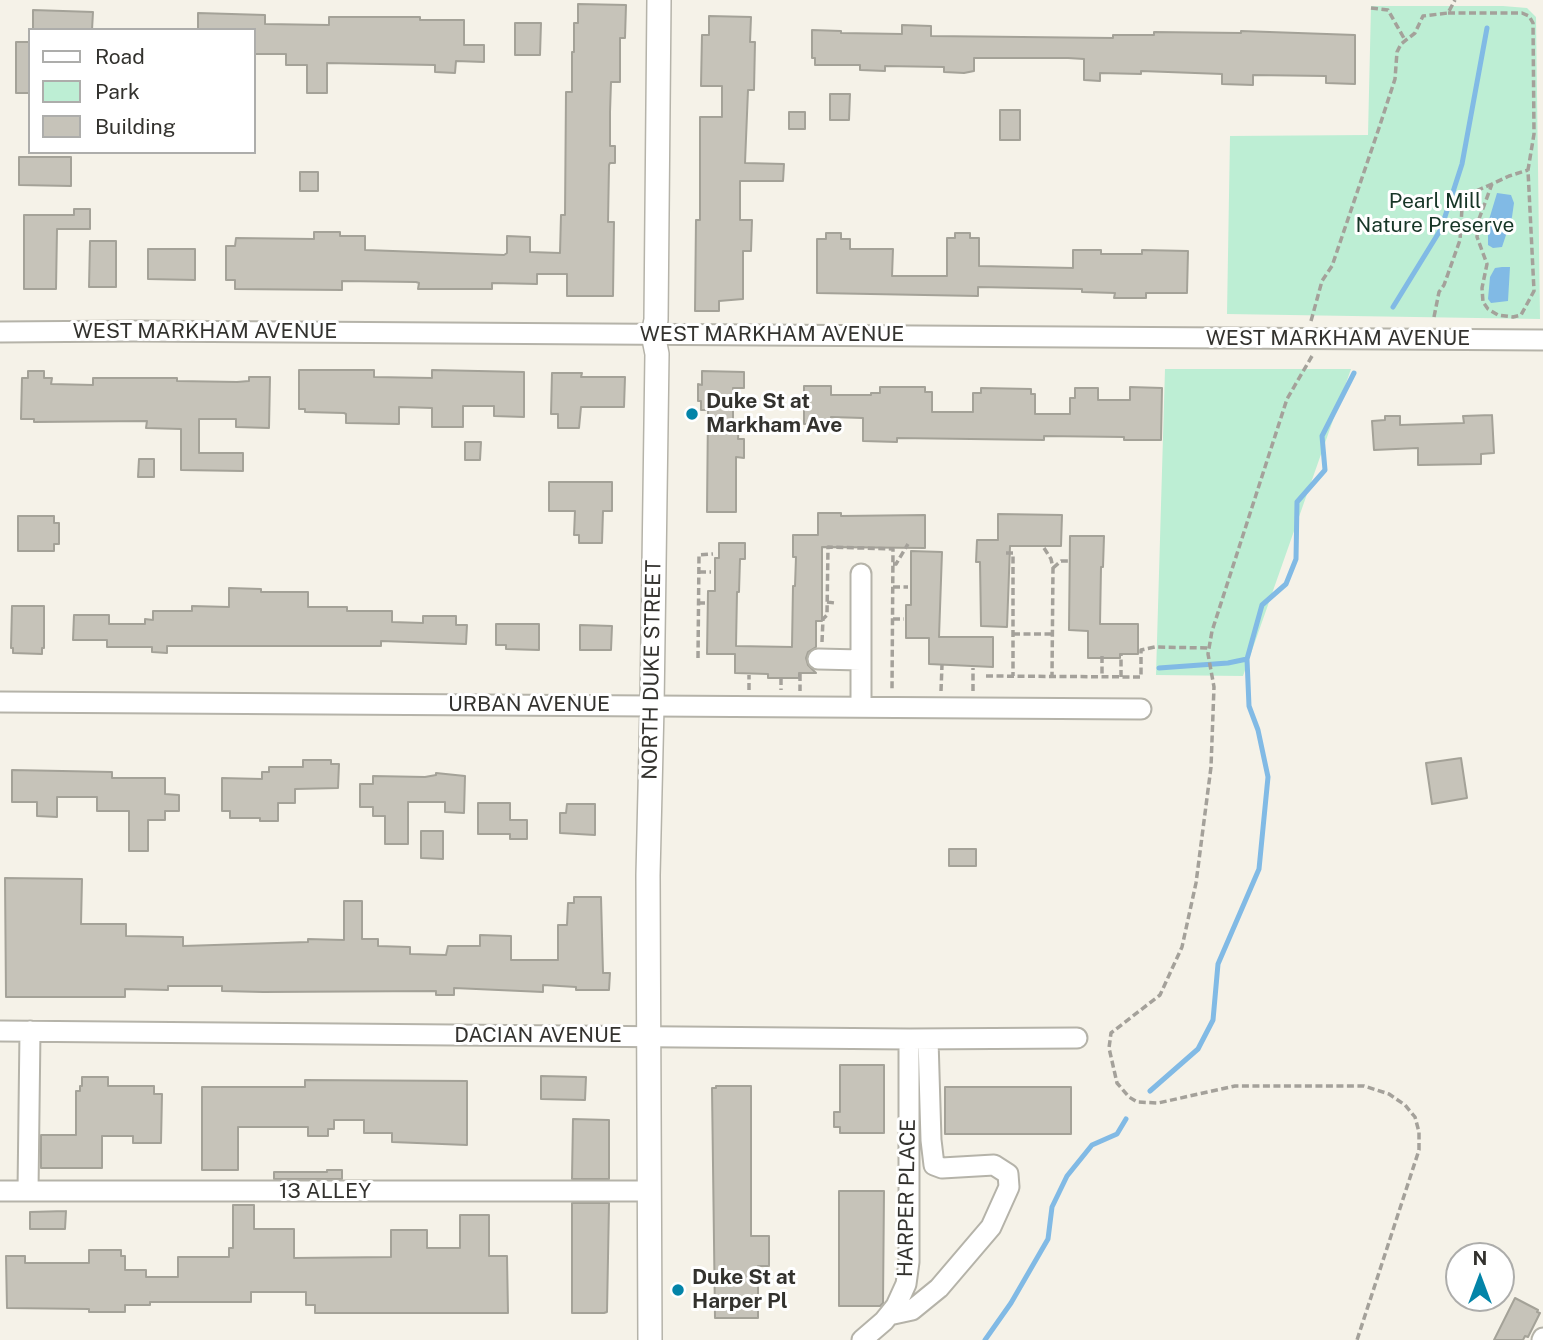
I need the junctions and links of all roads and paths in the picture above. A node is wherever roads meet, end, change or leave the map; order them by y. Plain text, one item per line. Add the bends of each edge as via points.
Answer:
1 (659, 0) edge
2 (1455, 0) edge
3 (1371, 8) dead end
4 (1448, 13) junction
5 (1405, 40) junction
6 (1528, 170) junction
7 (1492, 184) junction
8 (1434, 317) dead end
9 (1311, 330) dead end
10 (0, 332) edge
11 (653, 334) junction
12 (1543, 340) edge
13 (1312, 358) dead end
14 (908, 544) dead end
15 (1044, 548) dead end
16 (863, 549) dead end
17 (1006, 553) dead end
18 (713, 554) dead end
19 (893, 555) dead end
20 (1069, 561) dead end
21 (893, 564) junction
22 (862, 566) joint
23 (1053, 568) junction
24 (699, 572) junction
25 (711, 572) dead end
26 (893, 587) junction
27 (908, 587) dead end
28 (698, 603) junction
29 (706, 603) dead end
30 (827, 603) dead end
31 (835, 603) dead end
32 (892, 619) junction
33 (904, 619) dead end
34 (823, 622) dead end
35 (1012, 634) junction
36 (1053, 634) junction
37 (1209, 648) junction
38 (820, 655) joint
39 (1121, 655) dead end
40 (1102, 656) dead end
41 (698, 658) dead end
42 (861, 660) junction
43 (942, 665) dead end
44 (973, 668) dead end
45 (800, 674) dead end
46 (749, 675) dead end
47 (986, 676) dead end
48 (1013, 676) junction
49 (1052, 677) junction
50 (1102, 677) junction
51 (1121, 677) junction
52 (748, 696) dead end
53 (800, 696) dead end
54 (892, 696) dead end
55 (941, 696) dead end
56 (972, 696) dead end
57 (0, 702) edge
58 (652, 706) junction
59 (861, 707) junction
60 (1141, 709) dead end
61 (0, 1031) edge
62 (30, 1031) junction
63 (649, 1037) junction
64 (1077, 1038) dead end
65 (919, 1039) junction
66 (0, 1191) edge
67 (28, 1191) junction
68 (649, 1191) junction
69 (889, 1315) junction
70 (650, 1340) edge
71 (862, 1340) edge
72 (1357, 1340) edge

1 - 11 main road, NORTH DUKE STREET
2 - 4 path
3 - 5 path via 1388,10
4 - 5 path via 1423,16 1420,26
4 - 6 path via 1522,13 1533,23 1534,134
5 - 9 path via 1397,52 1395,79 1332,266 1322,281
6 - 7 path
6 - 7 path via 1534,291 1521,315 1513,317 1498,315 1483,302 1486,264 1477,237
7 - 8 path via 1476,191 1462,208 1460,240
10 - 11 street, WEST MARKHAM AVENUE
11 - 12 street, WEST MARKHAM AVENUE
11 - 58 main road, NORTH DUKE STREET via 657,354
13 - 37 path via 1287,399
14 - 21 path
15 - 23 path
16 - 22 path
17 - 35 path via 1013,553
18 - 24 path via 699,555
19 - 21 path
20 - 23 path
21 - 26 path
22 - 42 street
23 - 36 path
24 - 25 path
24 - 28 path
26 - 27 path
26 - 32 path
28 - 29 path
28 - 41 path
30 - 31 path
32 - 33 path
32 - 54 path
34 - 38 path
35 - 36 path
35 - 48 path
36 - 49 path
37 - 51 path via 1141,650 1141,677
37 - 72 path via 1214,687 1211,767 1192,911 1160,995 1111,1033 1111,1063 1117,1083 1137,1102 1158,1103 1236,1086 1364,1086 1405,1105 1415,1117 1419,1150
38 - 42 street
39 - 51 path
40 - 50 path
42 - 59 street
43 - 55 path
44 - 56 path
45 - 53 path
46 - 52 path
47 - 48 path
48 - 49 path
49 - 50 path
50 - 51 path
57 - 58 street, URBAN AVENUE
58 - 59 street, URBAN AVENUE
58 - 63 main road, NORTH DUKE STREET
59 - 60 street, URBAN AVENUE
61 - 62 street, DACIAN AVENUE
62 - 63 street, DACIAN AVENUE
62 - 67 street
63 - 65 street, DACIAN AVENUE
63 - 68 main road, NORTH DUKE STREET
64 - 65 street, DACIAN AVENUE
65 - 69 street, HARPER PLACE via 909,1262 906,1284
65 - 69 street via 934,1165 994,1165 1008,1174 1009,1187 991,1227 939,1288 912,1310
66 - 67 street, 13 ALLEY
67 - 68 street, 13 ALLEY
68 - 70 main road, NORTH DUKE STREET
69 - 71 street, HARPER PLACE

